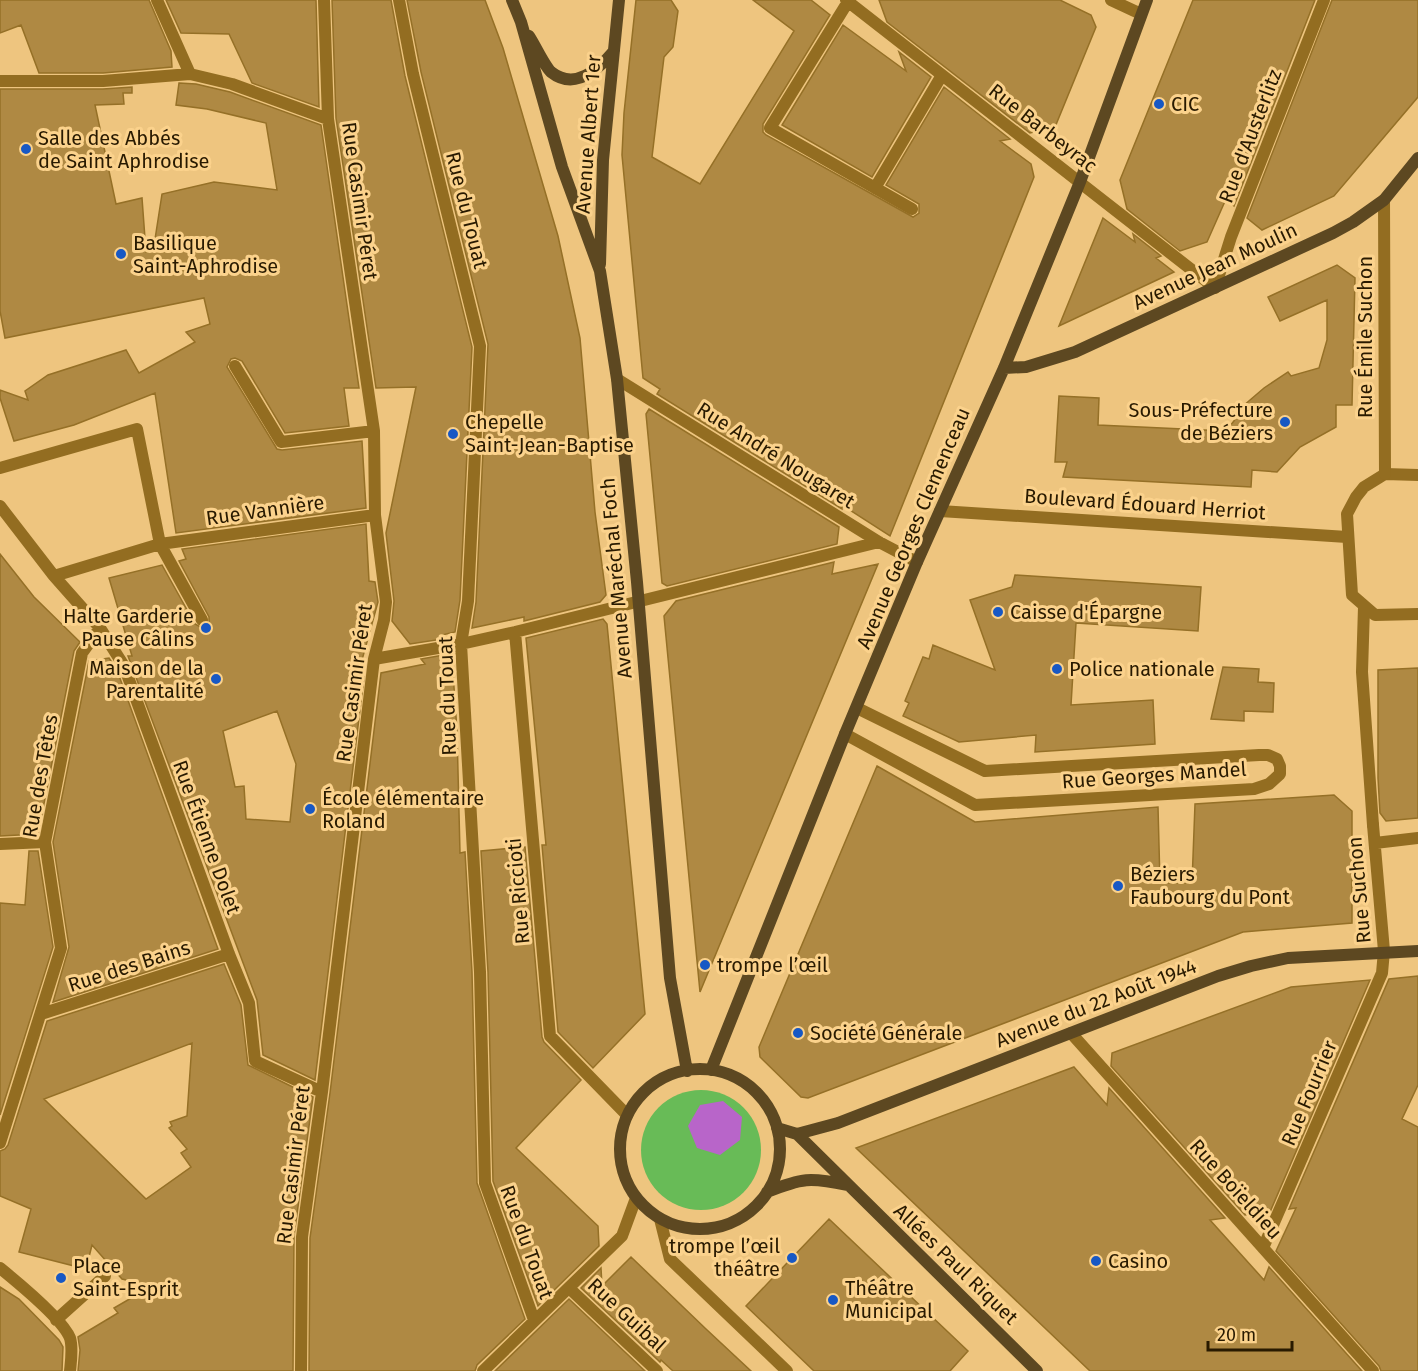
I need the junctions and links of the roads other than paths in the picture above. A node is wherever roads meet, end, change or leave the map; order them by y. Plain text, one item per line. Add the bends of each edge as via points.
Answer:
1 (157, 0) edge
2 (324, 0) edge
3 (399, 0) edge
4 (512, 0) edge
5 (619, 0) edge
6 (1111, 0) edge
7 (1147, 0) edge
8 (1324, 0) edge
9 (848, 1) edge
10 (1141, 14) junction
11 (521, 22) junction
12 (614, 51) junction
13 (190, 74) junction
14 (942, 75) junction
15 (0, 81) edge
16 (328, 119) junction
17 (1418, 158) edge
18 (1080, 182) junction
19 (875, 188) junction
20 (1384, 200) junction
21 (912, 208) dead end
22 (600, 271) junction
23 (1215, 288) junction
24 (235, 366) dead end
25 (1004, 368) junction
26 (617, 379) junction
27 (374, 431) junction
28 (0, 468) edge
29 (1385, 474) junction
30 (1418, 475) edge
31 (0, 506) edge
32 (940, 511) junction
33 (375, 515) junction
34 (1347, 537) junction
35 (879, 542) junction
36 (160, 544) junction
37 (917, 562) junction
38 (54, 576) junction
39 (638, 602) junction
40 (1364, 607) junction
41 (1418, 614) edge
42 (202, 620) dead end
43 (100, 628) junction
44 (515, 632) junction
45 (461, 644) junction
46 (374, 659) junction
47 (857, 708) junction
48 (845, 734) junction
49 (1418, 838) edge
50 (45, 842) junction
51 (1375, 843) junction
52 (0, 844) edge
53 (1384, 951) junction
54 (1418, 951) edge
55 (229, 954) junction
56 (41, 1014) junction
57 (1071, 1033) junction
58 (711, 1070) junction
59 (687, 1071) junction
60 (322, 1092) junction
61 (627, 1115) junction
62 (777, 1128) junction
63 (797, 1134) junction
64 (0, 1143) edge
65 (848, 1185) junction
66 (767, 1192) junction
67 (636, 1198) junction
68 (660, 1219) junction
69 (1263, 1248) junction
70 (0, 1268) edge
71 (105, 1276) dead end
72 (569, 1288) junction
73 (56, 1320) junction
74 (534, 1320) junction
75 (70, 1371) edge
76 (301, 1371) edge
77 (483, 1371) edge
78 (657, 1371) edge
79 (787, 1371) edge
80 (1037, 1371) edge
81 (1373, 1371) edge

1 - 13 street
2 - 16 street, Rue Casimir Péret
3 - 45 street, Rue du Touat via 413,74 480,346 468,601
4 - 11 main road, Avenue Maréchal Foch
5 - 12 main road, Avenue Albert 1er
6 - 10 street
7 - 10 main road, Avenue Georges Clemenceau
8 - 23 street, Rue d'Austerlitz via 1231,237
9 - 14 street, Rue Barbeyrac
9 - 19 street via 770,128
10 - 18 main road, Avenue Georges Clemenceau
11 - 12 main road, Avenue Maréchal Foch via 550,71 569,81 584,78
11 - 22 main road, Avenue Maréchal Foch via 562,167
12 - 22 main road, Avenue Albert 1er via 603,160
13 - 15 street via 103,81
13 - 16 street via 232,84
14 - 18 street, Rue Barbeyrac
14 - 19 street
16 - 27 street, Rue Casimir Péret
17 - 20 main road, Avenue Jean Moulin
18 - 23 street, Rue Barbeyrac
18 - 25 main road, Avenue Georges Clemenceau
19 - 21 street
20 - 23 main road, Avenue Jean Moulin via 1333,233
20 - 29 street, Rue Émile Suchon
22 - 26 main road, Avenue Maréchal Foch
23 - 25 main road, Avenue Jean Moulin via 1075,352 1026,367
24 - 27 street via 281,442
25 - 32 main road, Avenue Georges Clemenceau
26 - 35 street, Rue André Nougaret
26 - 39 main road, Avenue Maréchal Foch
27 - 33 street, Rue Casimir Péret
28 - 36 street via 137,429
29 - 30 street
29 - 34 street via 1356,497 1347,514
31 - 38 street, Rue Étienne Dolet
32 - 34 street, Boulevard Édouard Herriot
32 - 37 main road, Avenue Georges Clemenceau
33 - 36 street, Rue Vannière
33 - 46 street, Rue Casimir Péret via 386,602
34 - 40 street via 1352,595
35 - 37 street, Rue André Nougaret
35 - 39 street
36 - 38 street, Rue Vannière
36 - 42 street
37 - 47 main road, Avenue Georges Clemenceau
38 - 43 street, Rue Étienne Dolet
39 - 44 street
39 - 59 main road, Avenue Maréchal Foch via 670,978
40 - 41 street via 1375,615
40 - 51 street, Rue Suchon via 1362,672
43 - 50 street, Rue des Têtes via 82,653
43 - 55 street, Rue Étienne Dolet via 124,666
44 - 45 street
44 - 61 street, Rue Riccioti via 550,1036
45 - 46 street
45 - 74 street, Rue du Touat via 480,972 485,1183
46 - 60 street, Rue Casimir Péret
47 - 48 main road, Avenue Georges Clemenceau
47 - 48 street, Rue Georges Mandel via 984,771 1268,755 1277,759 1280,774 1269,784 1254,789 975,805
48 - 58 main road, Avenue Georges Clemenceau
49 - 51 street
50 - 52 street
50 - 56 street, Rue des Têtes via 61,948
51 - 53 street, Rue Suchon
53 - 54 main road, Avenue du 22 Août 1944
53 - 57 main road, Avenue du 22 Août 1944 via 1288,958 1251,966
53 - 69 street, Rue Fourrier via 1382,973
55 - 56 street, Rue des Bains
55 - 60 street, Rue Étienne Dolet via 249,1003 255,1061
56 - 64 street, Rue des Têtes
57 - 63 main road, Avenue du 22 Août 1944 via 838,1123
57 - 69 street, Rue Boïeldieu
58 - 59 main road
58 - 62 main road via 753,1089 768,1107
59 - 61 main road via 651,1086
60 - 76 street, Rue Casimir Péret via 302,1237
61 - 67 main road via 620,1158 625,1179
62 - 63 main road
62 - 66 main road via 777,1172
63 - 65 main road, Allées Paul Riquet
65 - 66 main road via 818,1179 794,1181
65 - 80 main road, Allées Paul Riquet
66 - 68 main road via 731,1224 683,1228
67 - 68 main road
67 - 72 street via 622,1236
68 - 79 street via 670,1259
69 - 81 street, Rue Boïeldieu
70 - 73 street
71 - 73 street
72 - 74 street
72 - 78 street, Rue Guibal
73 - 75 street via 70,1338
74 - 77 street

